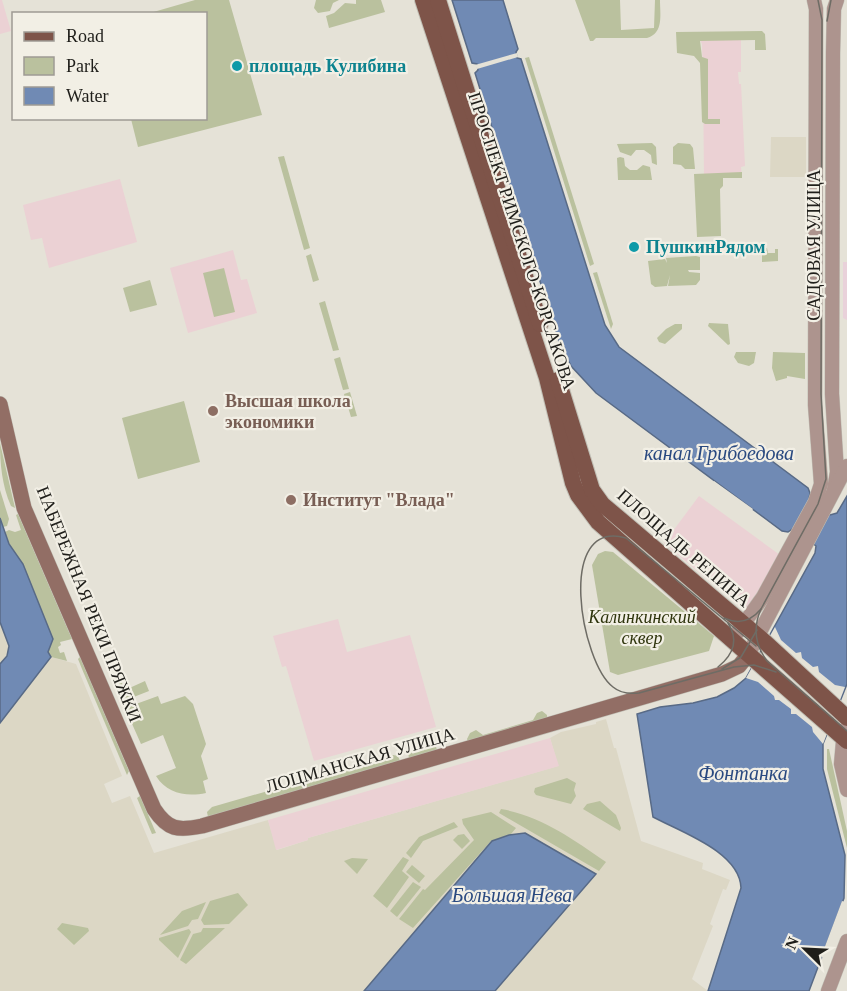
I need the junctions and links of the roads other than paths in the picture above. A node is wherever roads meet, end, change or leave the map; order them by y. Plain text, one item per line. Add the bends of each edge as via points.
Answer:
1 (423, 0) edge
2 (438, 0) edge
3 (814, 0) edge
4 (837, 0) edge
5 (0, 404) edge
6 (847, 466) edge
7 (585, 468) joint
8 (834, 490) junction
9 (578, 495) joint
10 (820, 506) junction
11 (803, 537) junction
12 (744, 625) junction
13 (732, 640) junction
14 (762, 640) junction
15 (752, 658) junction
16 (844, 715) edge
17 (845, 739) edge
18 (141, 781) joint
19 (847, 790) edge
20 (847, 941) edge
21 (828, 991) edge

1 - 9 main road, ПРОСПЕКТ РИМСКОГО-КОРСАКОВА via 547,378
2 - 7 main road, ПРОСПЕКТ РИМСКОГО-КОРСАКОВА
3 - 10 street, САДОВАЯ УЛИЦА via 815,405
4 - 8 street, САДОВАЯ УЛИЦА via 833,64 832,394 837,472
5 - 18 main road, НАБЕРЕЖНАЯ РЕКИ ПРЯЖКИ via 24,508
6 - 8 street
7 - 12 main road, ПЛОЩАДЬ РЕПИНА via 592,490 602,504
8 - 10 street
9 - 13 main road, ПЛОЩАДЬ РЕПИНА via 598,522
10 - 11 street
11 - 12 street
11 - 14 street
12 - 13 street, ПЛОЩАДЬ РЕПИНА
12 - 14 main road, ПЛОЩАДЬ РЕПИНА
13 - 15 main road, ПЛОЩАДЬ РЕПИНА
14 - 15 street
14 - 16 main road, ПЛОЩАДЬ РЕПИНА
15 - 17 main road, ПЛОЩАДЬ РЕПИНА
15 - 18 main road, ЛОЦМАНСКАЯ УЛИЦА via 726,672 189,829 176,828 161,820
16 - 17 street
17 - 19 street via 841,764
20 - 21 street

